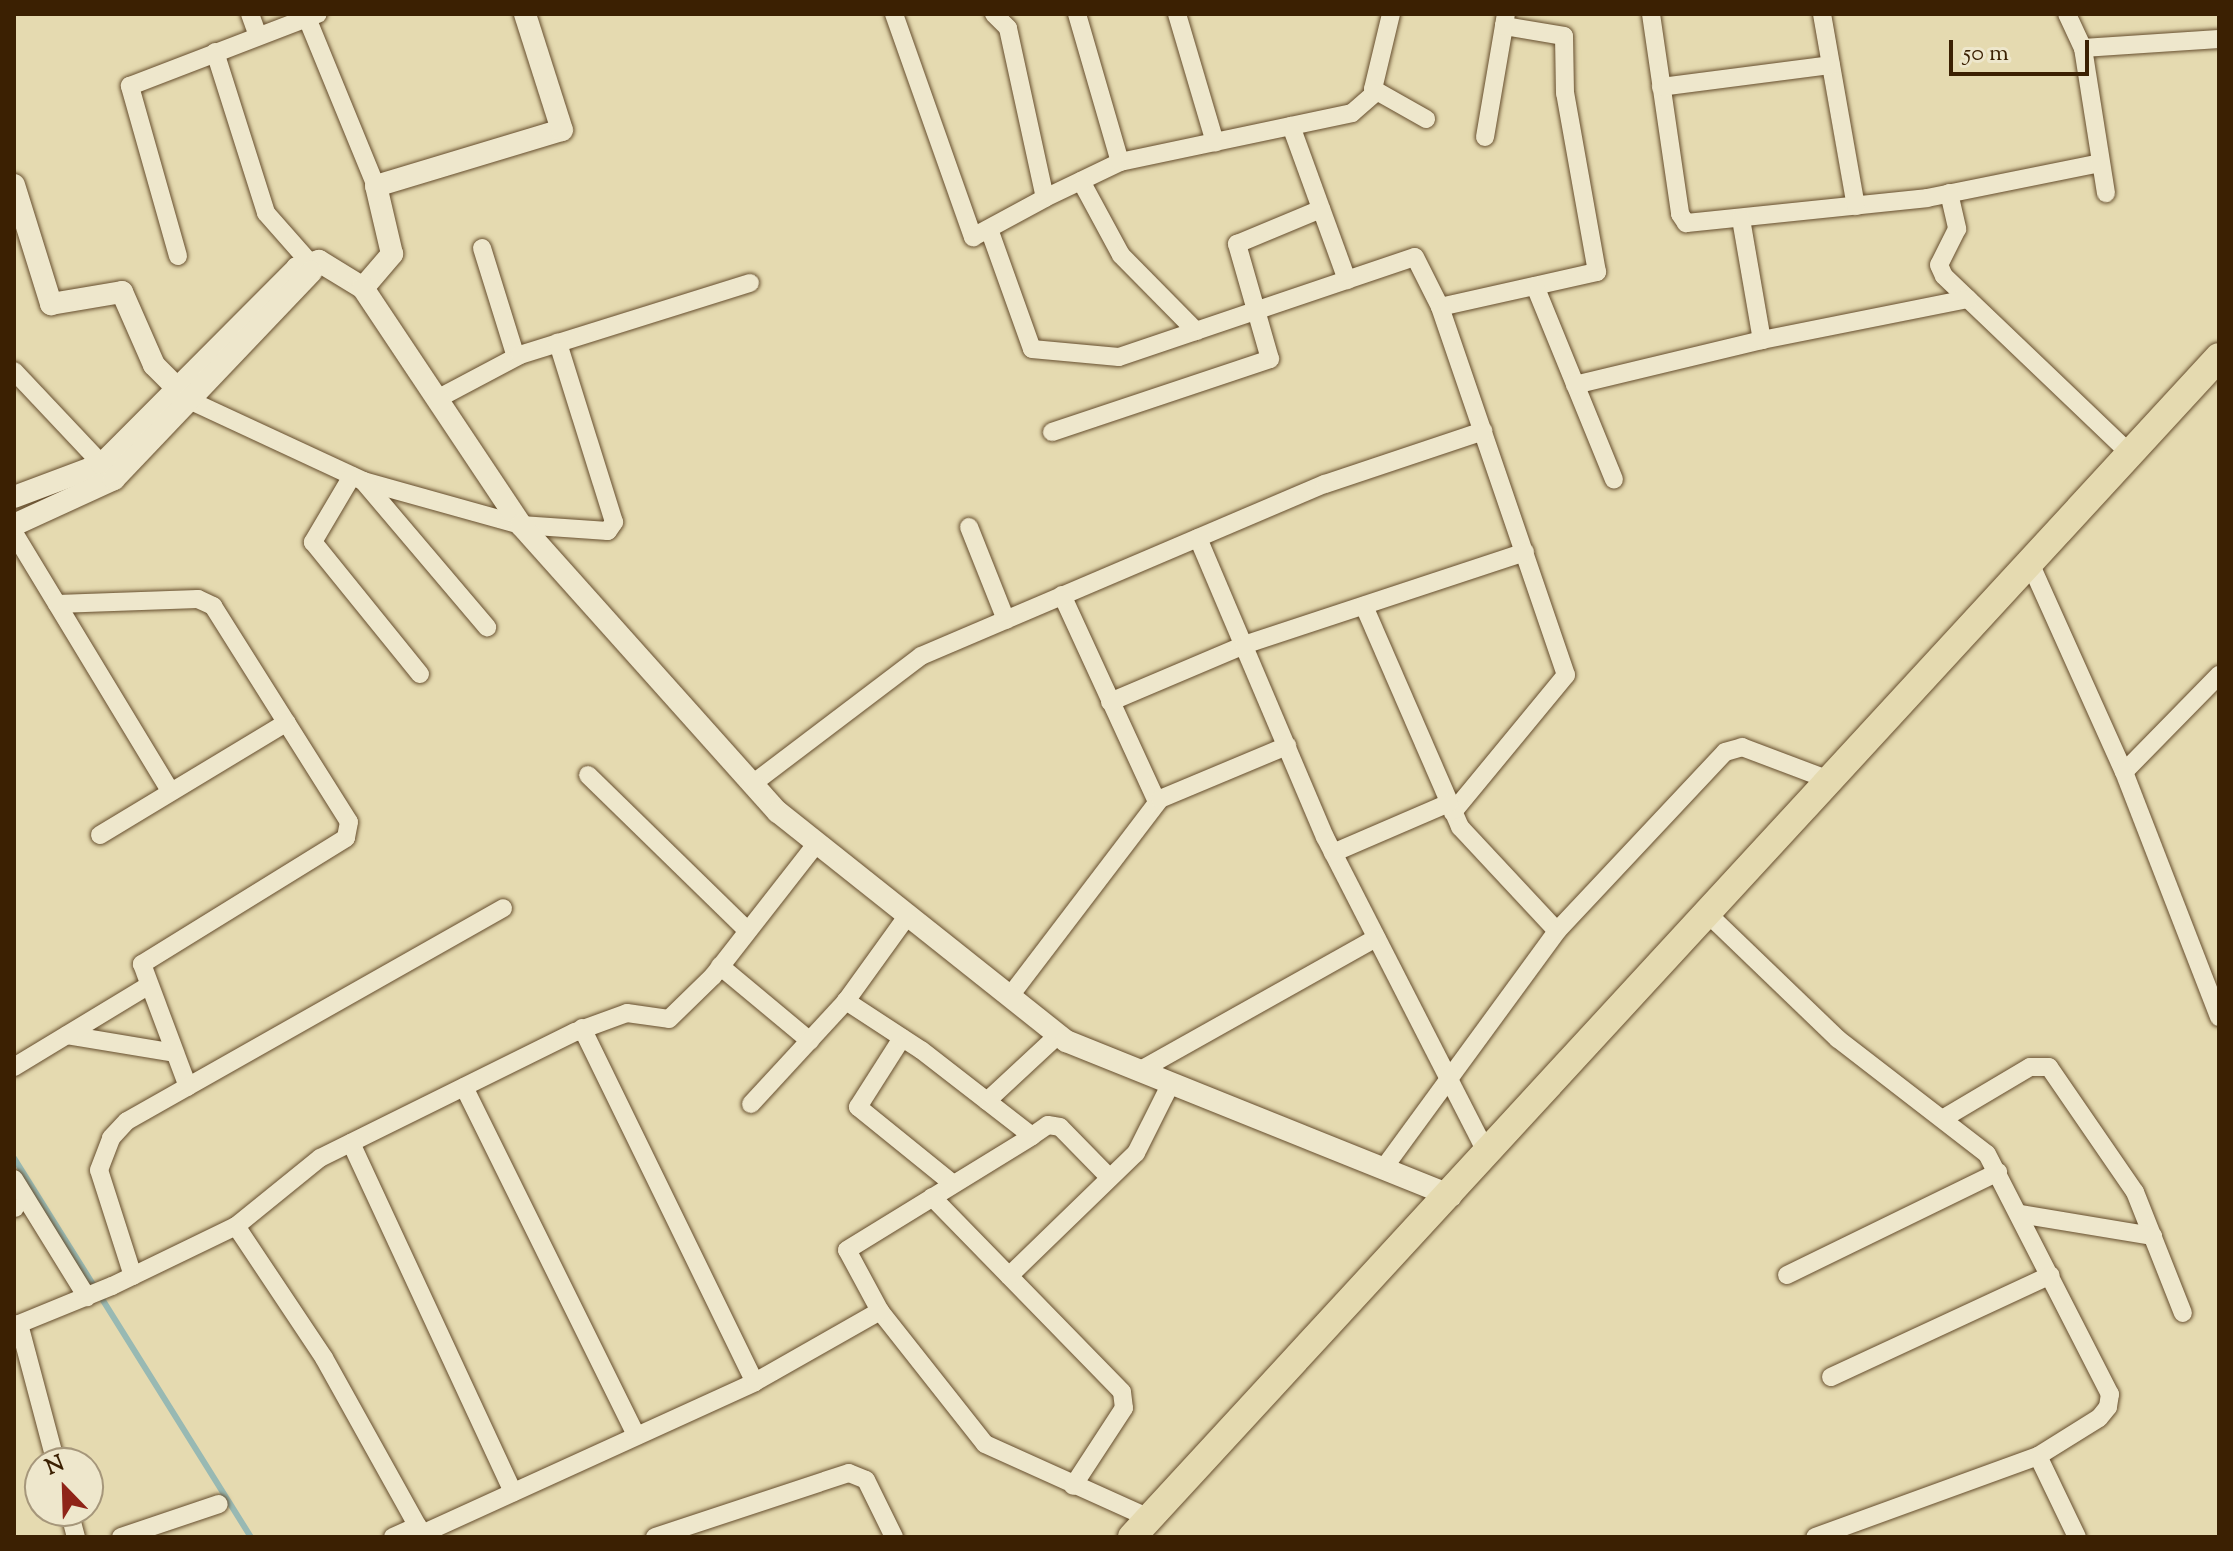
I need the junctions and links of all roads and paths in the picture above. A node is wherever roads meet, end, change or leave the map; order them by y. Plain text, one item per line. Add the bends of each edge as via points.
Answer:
1 (250, 14) edge
2 (525, 14) edge
3 (894, 14) edge
4 (994, 14) edge
5 (1077, 14) edge
6 (1177, 14) edge
7 (1391, 14) edge
8 (1651, 14) edge
9 (1822, 14) edge
10 (2067, 14) edge
11 (312, 16) edge
12 (1505, 20) edge
13 (258, 36) junction
14 (2219, 39) edge
15 (2083, 48) junction
16 (215, 52) junction
17 (1831, 65) junction
18 (1661, 87) junction
19 (1375, 93) junction
20 (1426, 119) dead end
21 (1291, 126) junction
22 (1485, 137) dead end
23 (1215, 142) junction
24 (1120, 162) junction
25 (2101, 163) junction
26 (1081, 181) junction
27 (14, 185) edge
28 (376, 186) junction
29 (1949, 193) junction
30 (2106, 193) dead end
31 (1045, 198) junction
32 (1856, 206) junction
33 (1321, 209) junction
34 (1741, 219) junction
35 (989, 229) junction
36 (482, 248) dead end
37 (178, 256) dead end
38 (315, 262) junction
39 (1347, 280) junction
40 (750, 283) dead end
41 (1535, 286) junction
42 (363, 288) junction
43 (1968, 299) junction
44 (1440, 307) junction
45 (1259, 310) junction
46 (1196, 331) junction
47 (1762, 340) junction
48 (558, 343) junction
49 (516, 357) junction
50 (2219, 357) edge
51 (14, 371) edge
52 (1575, 385) junction
53 (183, 394) junction
54 (437, 399) junction
55 (1483, 431) junction
56 (1052, 432) dead end
57 (2130, 454) junction
58 (113, 467) junction
59 (358, 478) junction
60 (1614, 480) dead end
61 (38, 487) junction
62 (14, 497) edge
63 (48, 510) junction
64 (14, 525) edge
65 (521, 525) junction
66 (969, 527) dead end
67 (14, 533) edge
68 (1198, 538) junction
69 (1525, 552) junction
70 (2030, 563) junction
71 (1062, 595) junction
72 (57, 604) junction
73 (1364, 606) junction
74 (1006, 620) junction
75 (487, 627) dead end
76 (1244, 645) junction
77 (420, 674) dead end
78 (2219, 675) edge
79 (1110, 702) junction
80 (287, 722) junction
81 (1287, 746) junction
82 (2124, 772) junction
83 (588, 775) dead end
84 (1832, 781) junction
85 (755, 782) junction
86 (170, 791) junction
87 (1157, 802) junction
88 (1451, 808) junction
89 (100, 835) dead end
90 (817, 843) junction
91 (1333, 853) junction
92 (503, 908) dead end
93 (908, 915) junction
94 (1709, 915) junction
95 (748, 931) junction
96 (1557, 931) junction
97 (1376, 938) junction
98 (720, 966) junction
99 (148, 986) junction
100 (1010, 996) junction
101 (846, 1001) junction
102 (2219, 1017) edge
103 (582, 1028) junction
104 (67, 1035) junction
105 (1058, 1035) junction
106 (902, 1038) junction
107 (810, 1041) junction
108 (174, 1053) junction
109 (14, 1067) edge
110 (1139, 1071) junction
111 (1449, 1081) junction
112 (1171, 1083) junction
113 (188, 1087) junction
114 (464, 1087) junction
115 (987, 1101) junction
116 (751, 1104) dead end
117 (1944, 1118) junction
118 (1032, 1136) junction
119 (351, 1143) junction
120 (1488, 1156) junction
121 (1383, 1169) junction
122 (1998, 1172) junction
123 (1110, 1178) junction
124 (14, 1179) edge
125 (953, 1184) junction
126 (1451, 1196) junction
127 (932, 1197) junction
128 (2020, 1214) junction
129 (236, 1226) junction
130 (2153, 1236) junction
131 (1787, 1275) dead end
132 (2051, 1275) junction
133 (133, 1276) junction
134 (1009, 1276) junction
135 (98, 1292) junction
136 (880, 1311) junction
137 (2183, 1313) dead end
138 (16, 1325) edge
139 (1831, 1377) dead end
140 (755, 1382) junction
141 (636, 1435) junction
142 (51, 1447) edge
143 (2038, 1456) junction
144 (1073, 1486) junction
145 (513, 1492) junction
146 (219, 1504) dead end
147 (1141, 1528) edge
148 (421, 1532) edge
149 (121, 1537) edge
150 (393, 1537) edge
151 (655, 1537) edge
152 (894, 1537) edge
153 (1815, 1537) edge
154 (2077, 1537) edge

1 - 13 street
2 - 28 street via 562,130
3 - 35 street via 973,237
4 - 31 street via 1008,28
5 - 24 street
6 - 23 street
7 - 19 street via 1372,84
8 - 18 street
9 - 17 street
10 - 15 street
11 - 13 street
11 - 28 street
12 - 22 street
12 - 41 street via 1564,36 1565,93 1597,272
13 - 16 street
14 - 15 street
15 - 25 street
16 - 37 street via 134,82 129,90
16 - 38 street via 266,213
17 - 18 street
17 - 32 street
18 - 34 street via 1682,219 1690,224
19 - 20 street
19 - 21 street via 1352,113
21 - 23 street
21 - 33 street
23 - 24 street
24 - 26 street
25 - 29 street
25 - 30 street
26 - 31 street
26 - 46 street via 1121,255
27 - 53 street via 51,304 122,292 154,365
28 - 42 street via 392,254
29 - 32 street
29 - 43 street via 1957,229 1940,270
31 - 35 street
32 - 34 street
33 - 39 street
33 - 45 street via 1237,244
34 - 47 street
35 - 46 street via 1032,349 1119,357
36 - 49 street
38 - 42 street
38 - 53 street
39 - 44 street via 1415,257
39 - 45 street
40 - 48 street
41 - 44 street
41 - 52 street
42 - 54 street
43 - 47 street
43 - 57 street
44 - 55 street
45 - 46 street
45 - 56 street via 1270,359
47 - 52 street
48 - 49 street
48 - 65 street via 614,526 608,531
49 - 54 street
50 - 57 highway
51 - 58 street
52 - 60 street
53 - 58 street
53 - 59 street
54 - 65 street
55 - 68 street via 1335,480
55 - 69 street
57 - 70 highway
58 - 61 street
58 - 63 street
59 - 65 street
59 - 75 street
59 - 77 street via 313,542
61 - 62 street
61 - 63 street
63 - 64 street
65 - 85 street
66 - 74 street
67 - 72 street
68 - 71 street
68 - 76 street
69 - 73 street
69 - 88 street via 1566,675
70 - 82 street
70 - 84 highway
71 - 74 street
71 - 79 street
72 - 80 street via 205,601
72 - 86 street
73 - 76 street
73 - 88 street
74 - 85 street via 914,659
76 - 79 street
76 - 81 street
78 - 82 street
79 - 87 street
80 - 86 street
80 - 99 street via 349,822 346,838 147,958 141,970
81 - 87 street
81 - 91 street
82 - 102 street
83 - 95 street
84 - 94 highway
84 - 96 street via 1742,747 1730,749
85 - 90 street via 778,812
86 - 89 street
87 - 100 street
88 - 91 street
88 - 96 street via 1468,838
90 - 93 street
90 - 95 street
91 - 97 street
92 - 113 street
93 - 100 street
93 - 101 street
94 - 117 street via 1838,1039
94 - 120 highway
95 - 98 street
96 - 111 street
97 - 110 street
97 - 111 street
98 - 103 street via 663,1020 632,1013
98 - 107 street
99 - 104 street
99 - 108 street
100 - 105 street
101 - 106 street
101 - 107 street
103 - 114 street
103 - 140 street
104 - 108 street
104 - 109 street
105 - 110 street
105 - 115 street
106 - 115 street
106 - 125 street via 858,1107
107 - 116 street
108 - 113 street
110 - 112 street
111 - 120 street
111 - 121 street
112 - 121 street
112 - 123 street via 1142,1145
113 - 133 street via 127,1121 101,1155 101,1184
114 - 119 street
114 - 141 street
115 - 118 street
117 - 122 street via 1975,1141
117 - 130 street via 2030,1067 2049,1067 2135,1192
118 - 123 street via 1048,1125 1060,1127
118 - 125 street
119 - 129 street via 312,1163
119 - 145 street
120 - 126 highway
121 - 126 street
122 - 128 street
122 - 131 street
123 - 134 street
124 - 135 street
125 - 127 street
126 - 147 highway
127 - 134 street
127 - 136 street via 847,1250
128 - 130 street
128 - 132 street
129 - 133 street
129 - 148 street via 324,1358
130 - 137 street
132 - 139 street
132 - 143 street via 2110,1394 2099,1418
133 - 135 street
134 - 144 street via 1125,1399
135 - 138 street
136 - 140 street
136 - 144 street via 985,1444
138 - 142 street
140 - 141 street
141 - 145 street
143 - 153 street
143 - 154 street
144 - 147 street
145 - 148 street
146 - 149 street
148 - 150 street
151 - 152 street via 849,1473 866,1480

